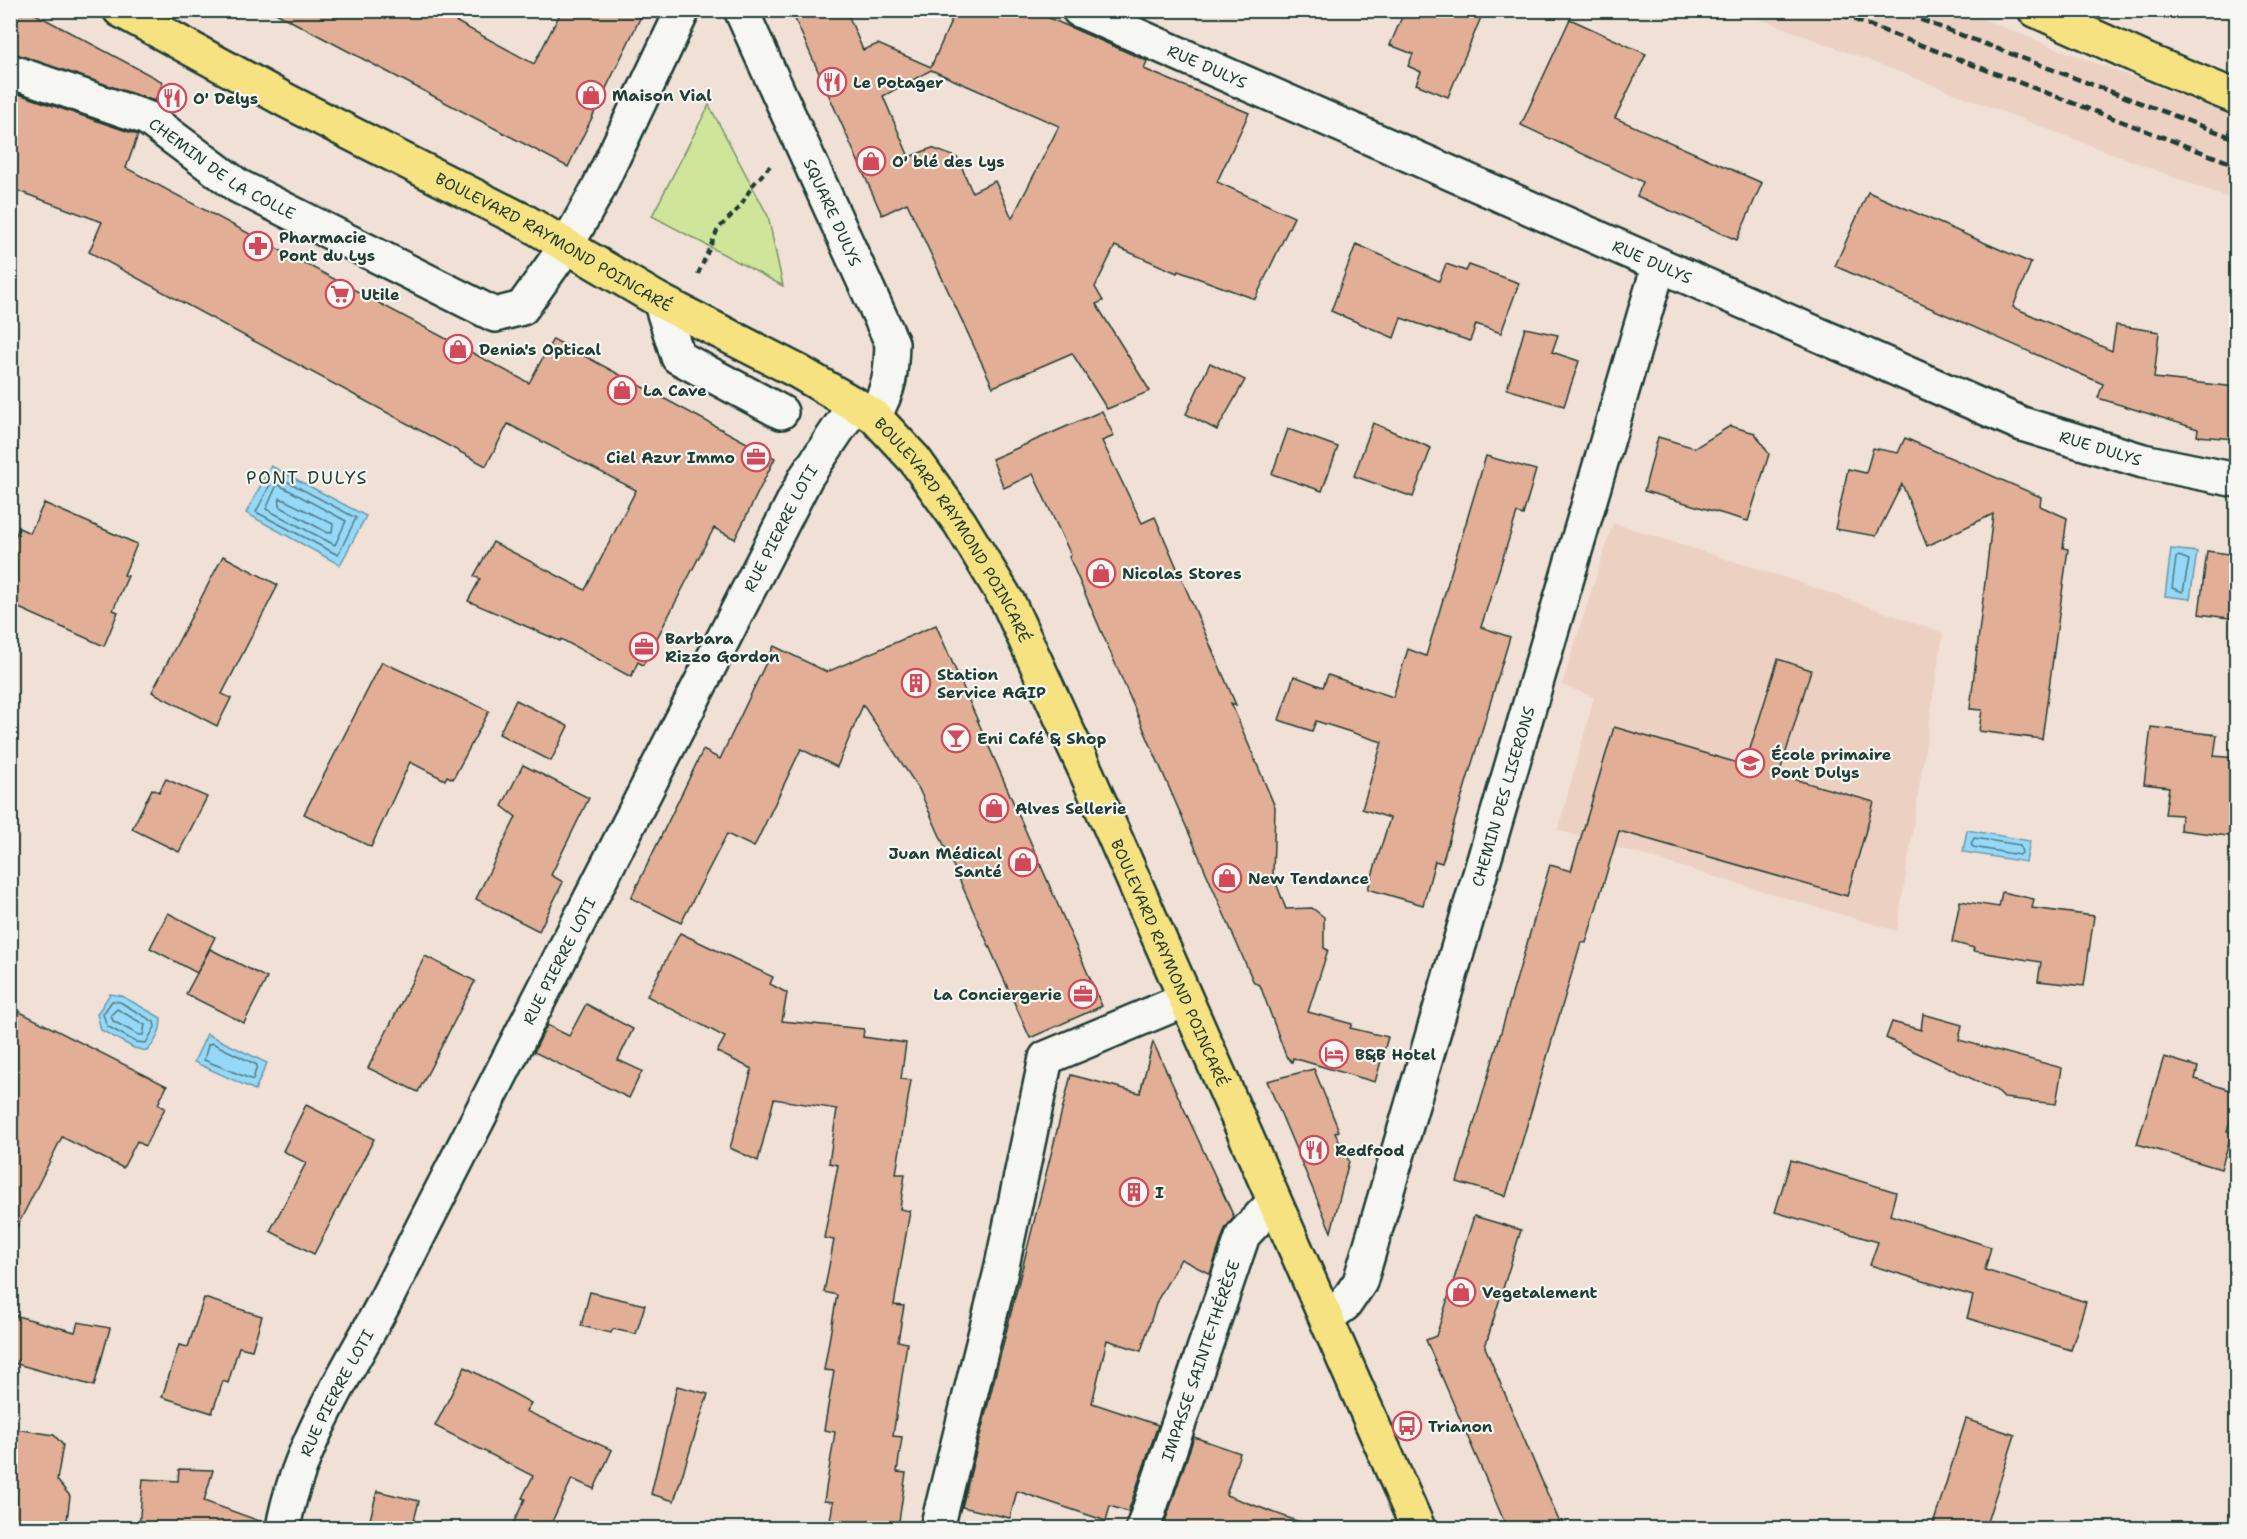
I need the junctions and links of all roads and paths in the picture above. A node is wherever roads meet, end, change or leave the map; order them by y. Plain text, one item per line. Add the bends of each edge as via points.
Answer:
1 (120, 10) edge
2 (682, 10) edge
3 (741, 10) edge
4 (1079, 10) edge
5 (2035, 10) edge
6 (10, 71) edge
7 (2236, 97) edge
8 (780, 167) dead end
9 (567, 245) junction
10 (1659, 265) junction
11 (698, 274) dead end
12 (660, 301) junction
13 (864, 410) junction
14 (781, 411) dead end
15 (2236, 480) edge
16 (1185, 1000) junction
17 (1274, 1202) junction
18 (1327, 1317) junction
19 (283, 1528) edge
20 (937, 1528) edge
21 (1143, 1528) edge
22 (1418, 1528) edge

1 - 9 main road, BOULEVARD RAYMOND POINCARÉ
2 - 9 street, CHEMIN DE LA COLLE via 597,191
3 - 13 street, SQUARE DULYS via 892,343 887,392
4 - 10 street, RUE DULYS
5 - 7 main road
6 - 9 street, CHEMIN DE LA COLLE via 147,118 238,186 495,315 522,308
8 - 11 path via 770,166 718,229
9 - 12 main road, BOULEVARD RAYMOND POINCARÉ
10 - 15 street, RUE DULYS via 2022,424 2143,461
10 - 18 street, CHEMIN DES LISERONS via 1360,1282 1345,1304
12 - 13 main road, BOULEVARD RAYMOND POINCARÉ
12 - 14 street via 678,357
13 - 16 main road, BOULEVARD RAYMOND POINCARÉ via 915,460 960,523 1009,604
13 - 19 street, RUE PIERRE LOTI via 806,477 315,1432 287,1505
16 - 17 main road, BOULEVARD RAYMOND POINCARÉ
16 - 20 street via 1046,1058 1000,1275
17 - 18 main road, BOULEVARD RAYMOND POINCARÉ
17 - 21 street, IMPASSE SAINTE-THÉRÈSE via 1243,1235
18 - 22 main road, BOULEVARD RAYMOND POINCARÉ

